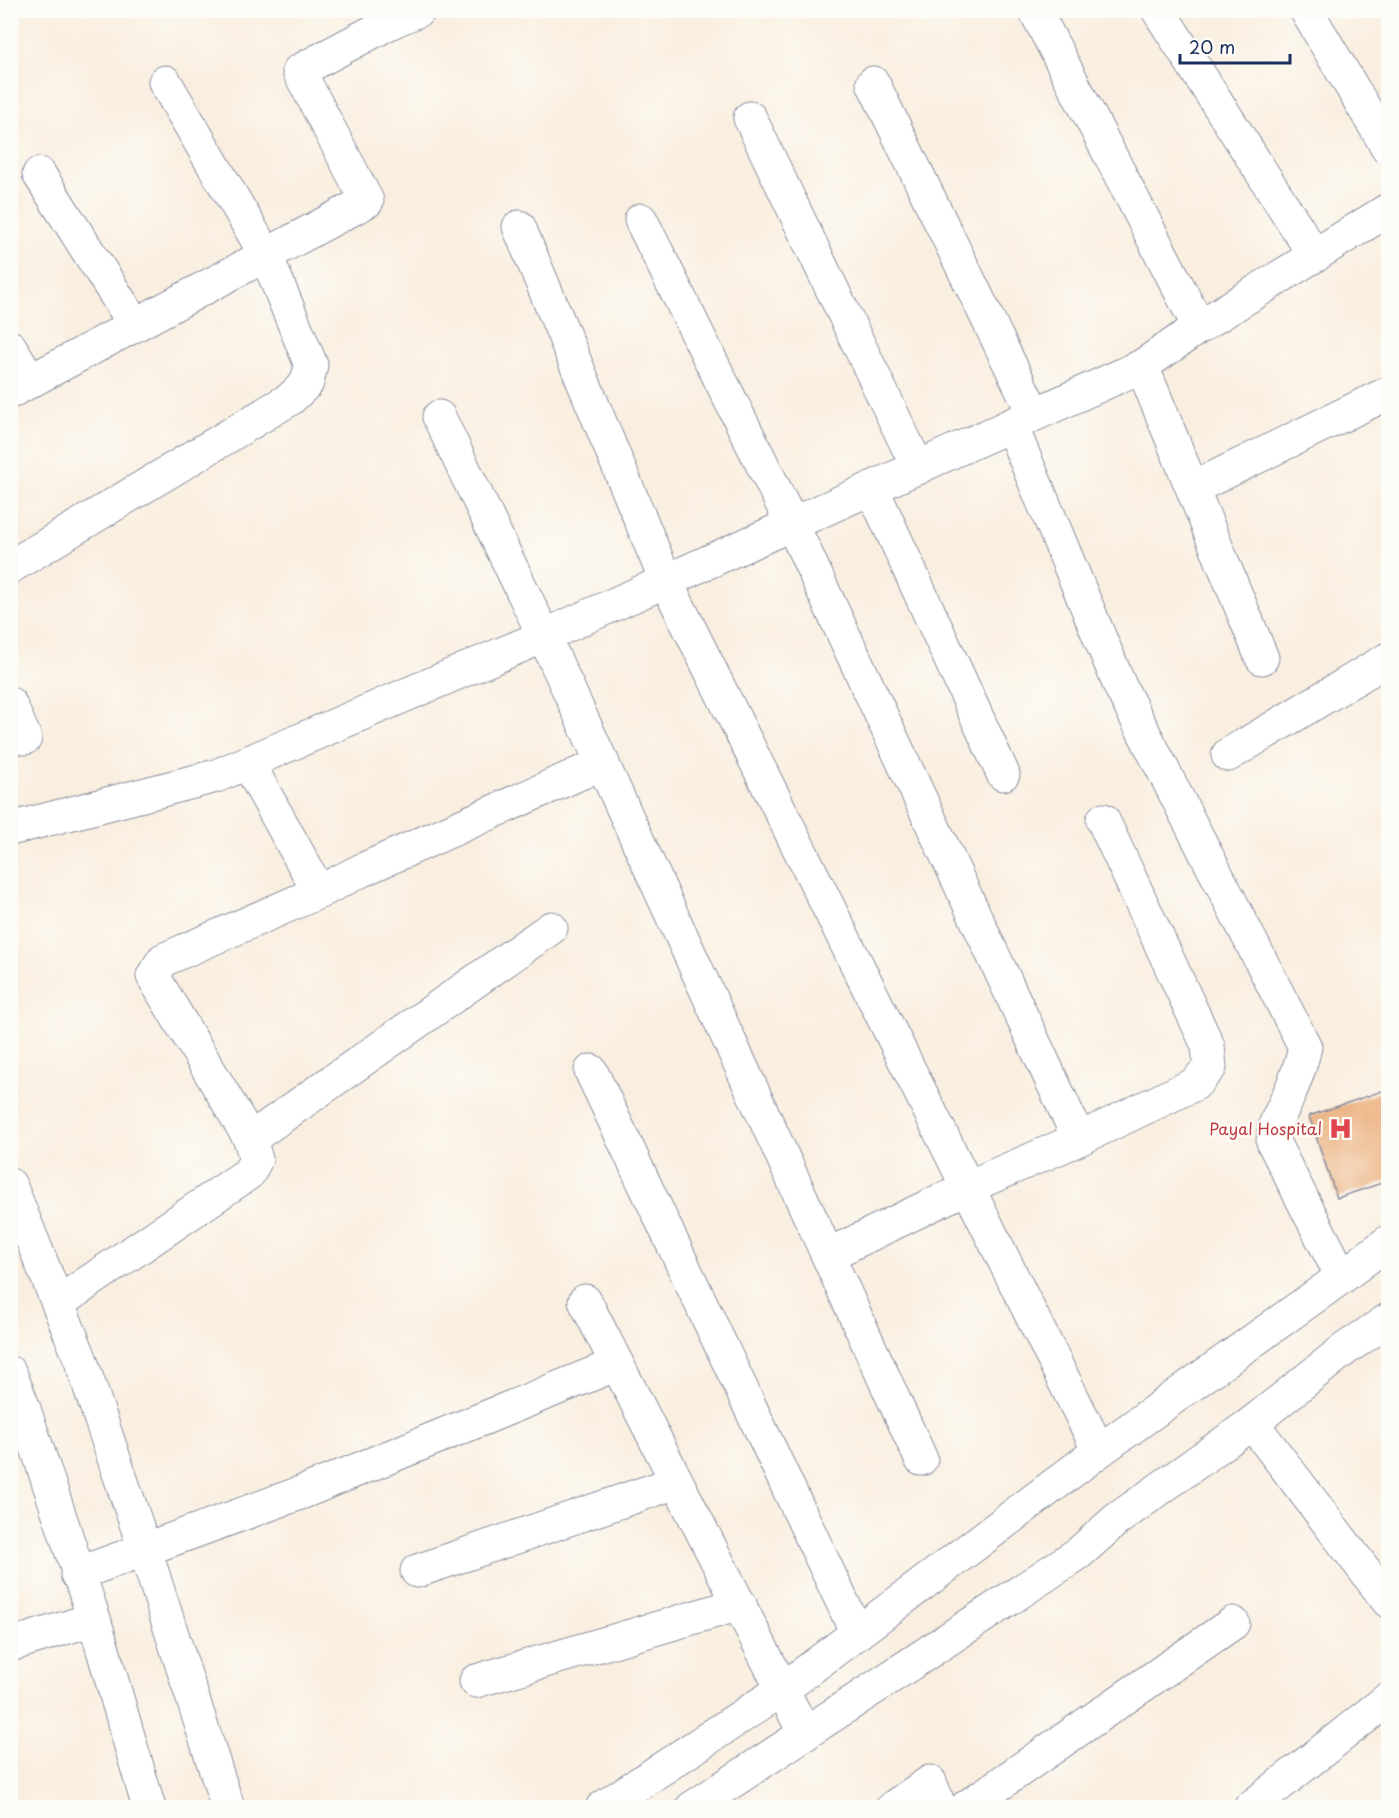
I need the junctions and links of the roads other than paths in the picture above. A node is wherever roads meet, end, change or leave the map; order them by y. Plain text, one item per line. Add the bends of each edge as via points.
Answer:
1 (1035, 10) edge
2 (1158, 10) edge
3 (1306, 10) edge
4 (400, 14) edge
5 (165, 82) dead end
6 (873, 83) dead end
7 (750, 118) dead end
8 (1389, 148) edge
9 (39, 174) dead end
10 (1389, 210) edge
11 (641, 220) dead end
12 (519, 227) dead end
13 (266, 255) junction
14 (1316, 256) junction
15 (135, 326) junction
16 (1199, 327) junction
17 (10, 347) edge
18 (1142, 366) junction
19 (21, 387) edge
20 (1389, 393) edge
21 (439, 417) dead end
22 (1023, 420) junction
23 (918, 468) junction
24 (872, 488) junction
25 (1193, 488) junction
26 (792, 524) junction
27 (10, 567) edge
28 (666, 581) junction
29 (544, 636) junction
30 (1262, 658) dead end
31 (1389, 658) edge
32 (10, 704) edge
33 (25, 738) dead end
34 (1228, 756) dead end
35 (248, 763) junction
36 (603, 763) junction
37 (1003, 774) dead end
38 (1103, 820) dead end
39 (10, 829) edge
40 (320, 892) junction
41 (552, 928) dead end
42 (591, 1071) dead end
43 (250, 1139) junction
44 (1079, 1139) junction
45 (10, 1185) edge
46 (968, 1187) junction
47 (1389, 1242) edge
48 (828, 1255) junction
49 (1342, 1277) junction
50 (585, 1301) dead end
51 (58, 1303) junction
52 (1389, 1320) edge
53 (617, 1364) junction
54 (10, 1374) edge
55 (1252, 1423) junction
56 (1099, 1451) junction
57 (921, 1459) dead end
58 (677, 1482) junction
59 (145, 1550) junction
60 (417, 1571) dead end
61 (77, 1574) junction
62 (1389, 1601) edge
63 (740, 1604) junction
64 (94, 1619) junction
65 (1233, 1623) dead end
66 (857, 1633) junction
67 (10, 1645) edge
68 (476, 1681) dead end
69 (783, 1689) junction
70 (1389, 1699) edge
71 (805, 1734) junction
72 (1271, 1801) edge
73 (149, 1808) edge
74 (228, 1808) edge
75 (602, 1808) edge
76 (692, 1808) edge
77 (892, 1808) edge
78 (940, 1808) edge
79 (965, 1808) edge

1 - 16 street
2 - 14 street
3 - 8 street
4 - 13 street via 299,71 367,201
5 - 13 street
6 - 22 street
7 - 23 street
9 - 15 street
10 - 14 street
11 - 26 street
12 - 28 street
13 - 15 street
13 - 27 street via 311,365 307,383 290,399
14 - 16 street
15 - 19 street
16 - 18 street
17 - 19 street
18 - 22 street
18 - 25 street
20 - 25 street
21 - 29 street
22 - 23 street
22 - 49 street via 1120,686 1305,1047 1300,1068 1274,1124 1273,1142
23 - 24 street
24 - 26 street
24 - 37 street
25 - 30 street
26 - 28 street
26 - 44 street
28 - 29 street
28 - 46 street
29 - 35 street
29 - 36 street
31 - 34 street
32 - 33 street
35 - 39 street via 216,776
35 - 40 street
36 - 40 street
36 - 48 street
38 - 44 street via 1208,1046 1210,1067 1195,1084
40 - 43 street via 164,960 153,976
41 - 43 street
42 - 66 street
43 - 51 street via 256,1159 249,1173
44 - 46 street
45 - 51 street
46 - 48 street
46 - 56 street
47 - 49 street
48 - 57 street
49 - 56 street
50 - 53 street
51 - 59 street
52 - 55 street via 1345,1349
53 - 58 street
53 - 59 street via 303,1492
54 - 61 street
55 - 62 street
55 - 71 street via 1116,1520 1079,1553
56 - 66 street
58 - 60 street
58 - 63 street
59 - 61 street
59 - 74 street
61 - 64 street
63 - 68 street
63 - 69 street
64 - 67 street
64 - 73 street
65 - 79 street
66 - 69 street
69 - 71 street
69 - 75 street
70 - 72 street
71 - 76 street
77 - 78 street via 930,1782

